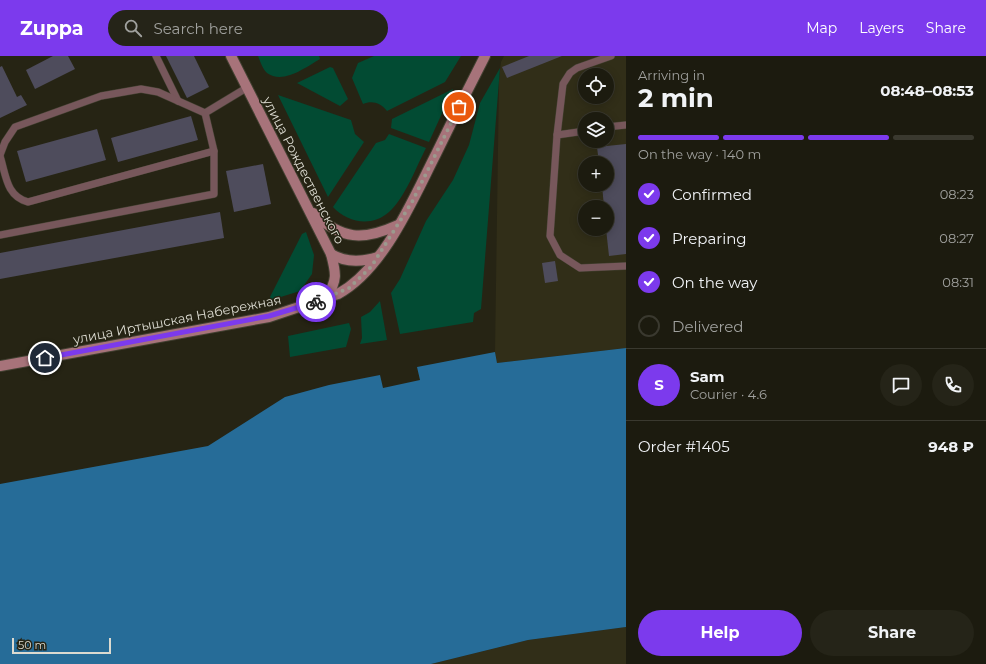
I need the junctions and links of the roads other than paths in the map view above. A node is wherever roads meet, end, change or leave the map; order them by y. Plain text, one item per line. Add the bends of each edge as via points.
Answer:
1 (156, 56) edge
2 (231, 56) edge
3 (484, 56) edge
4 (611, 56) edge
5 (248, 87) junction
6 (178, 101) junction
7 (205, 113) junction
8 (626, 125) edge
9 (614, 127) edge
10 (578, 132) edge
11 (557, 135) junction
12 (214, 151) junction
13 (0, 155) edge
14 (310, 210) junction
15 (398, 226) junction
16 (0, 235) edge
17 (331, 254) junction
18 (378, 257) junction
19 (626, 266) edge
20 (326, 298) junction
21 (0, 366) edge

1 - 6 lane
2 - 5 main road, улица Рождественского
3 - 15 main road, улица Иртышская Набережная
4 - 11 lane via 570,73 563,84
5 - 7 lane
5 - 14 main road, улица Рождественского
6 - 7 lane
6 - 13 lane via 158,92 140,89 101,96 15,127
7 - 12 lane
8 - 9 lane
10 - 11 lane
11 - 19 lane via 550,236 560,255 580,268
12 - 13 lane via 28,202 18,199 10,190
12 - 16 lane via 214,194
14 - 15 main road via 336,230 355,235 372,236
14 - 17 main road, улица Рождественского
15 - 18 main road, улица Иртышская Набережная
17 - 18 main road via 346,261
17 - 20 main road, улица Рождественского via 336,277 333,288
18 - 20 main road, улица Иртышская Набережная via 349,288
20 - 21 main road, улица Иртышская Набережная via 269,316

